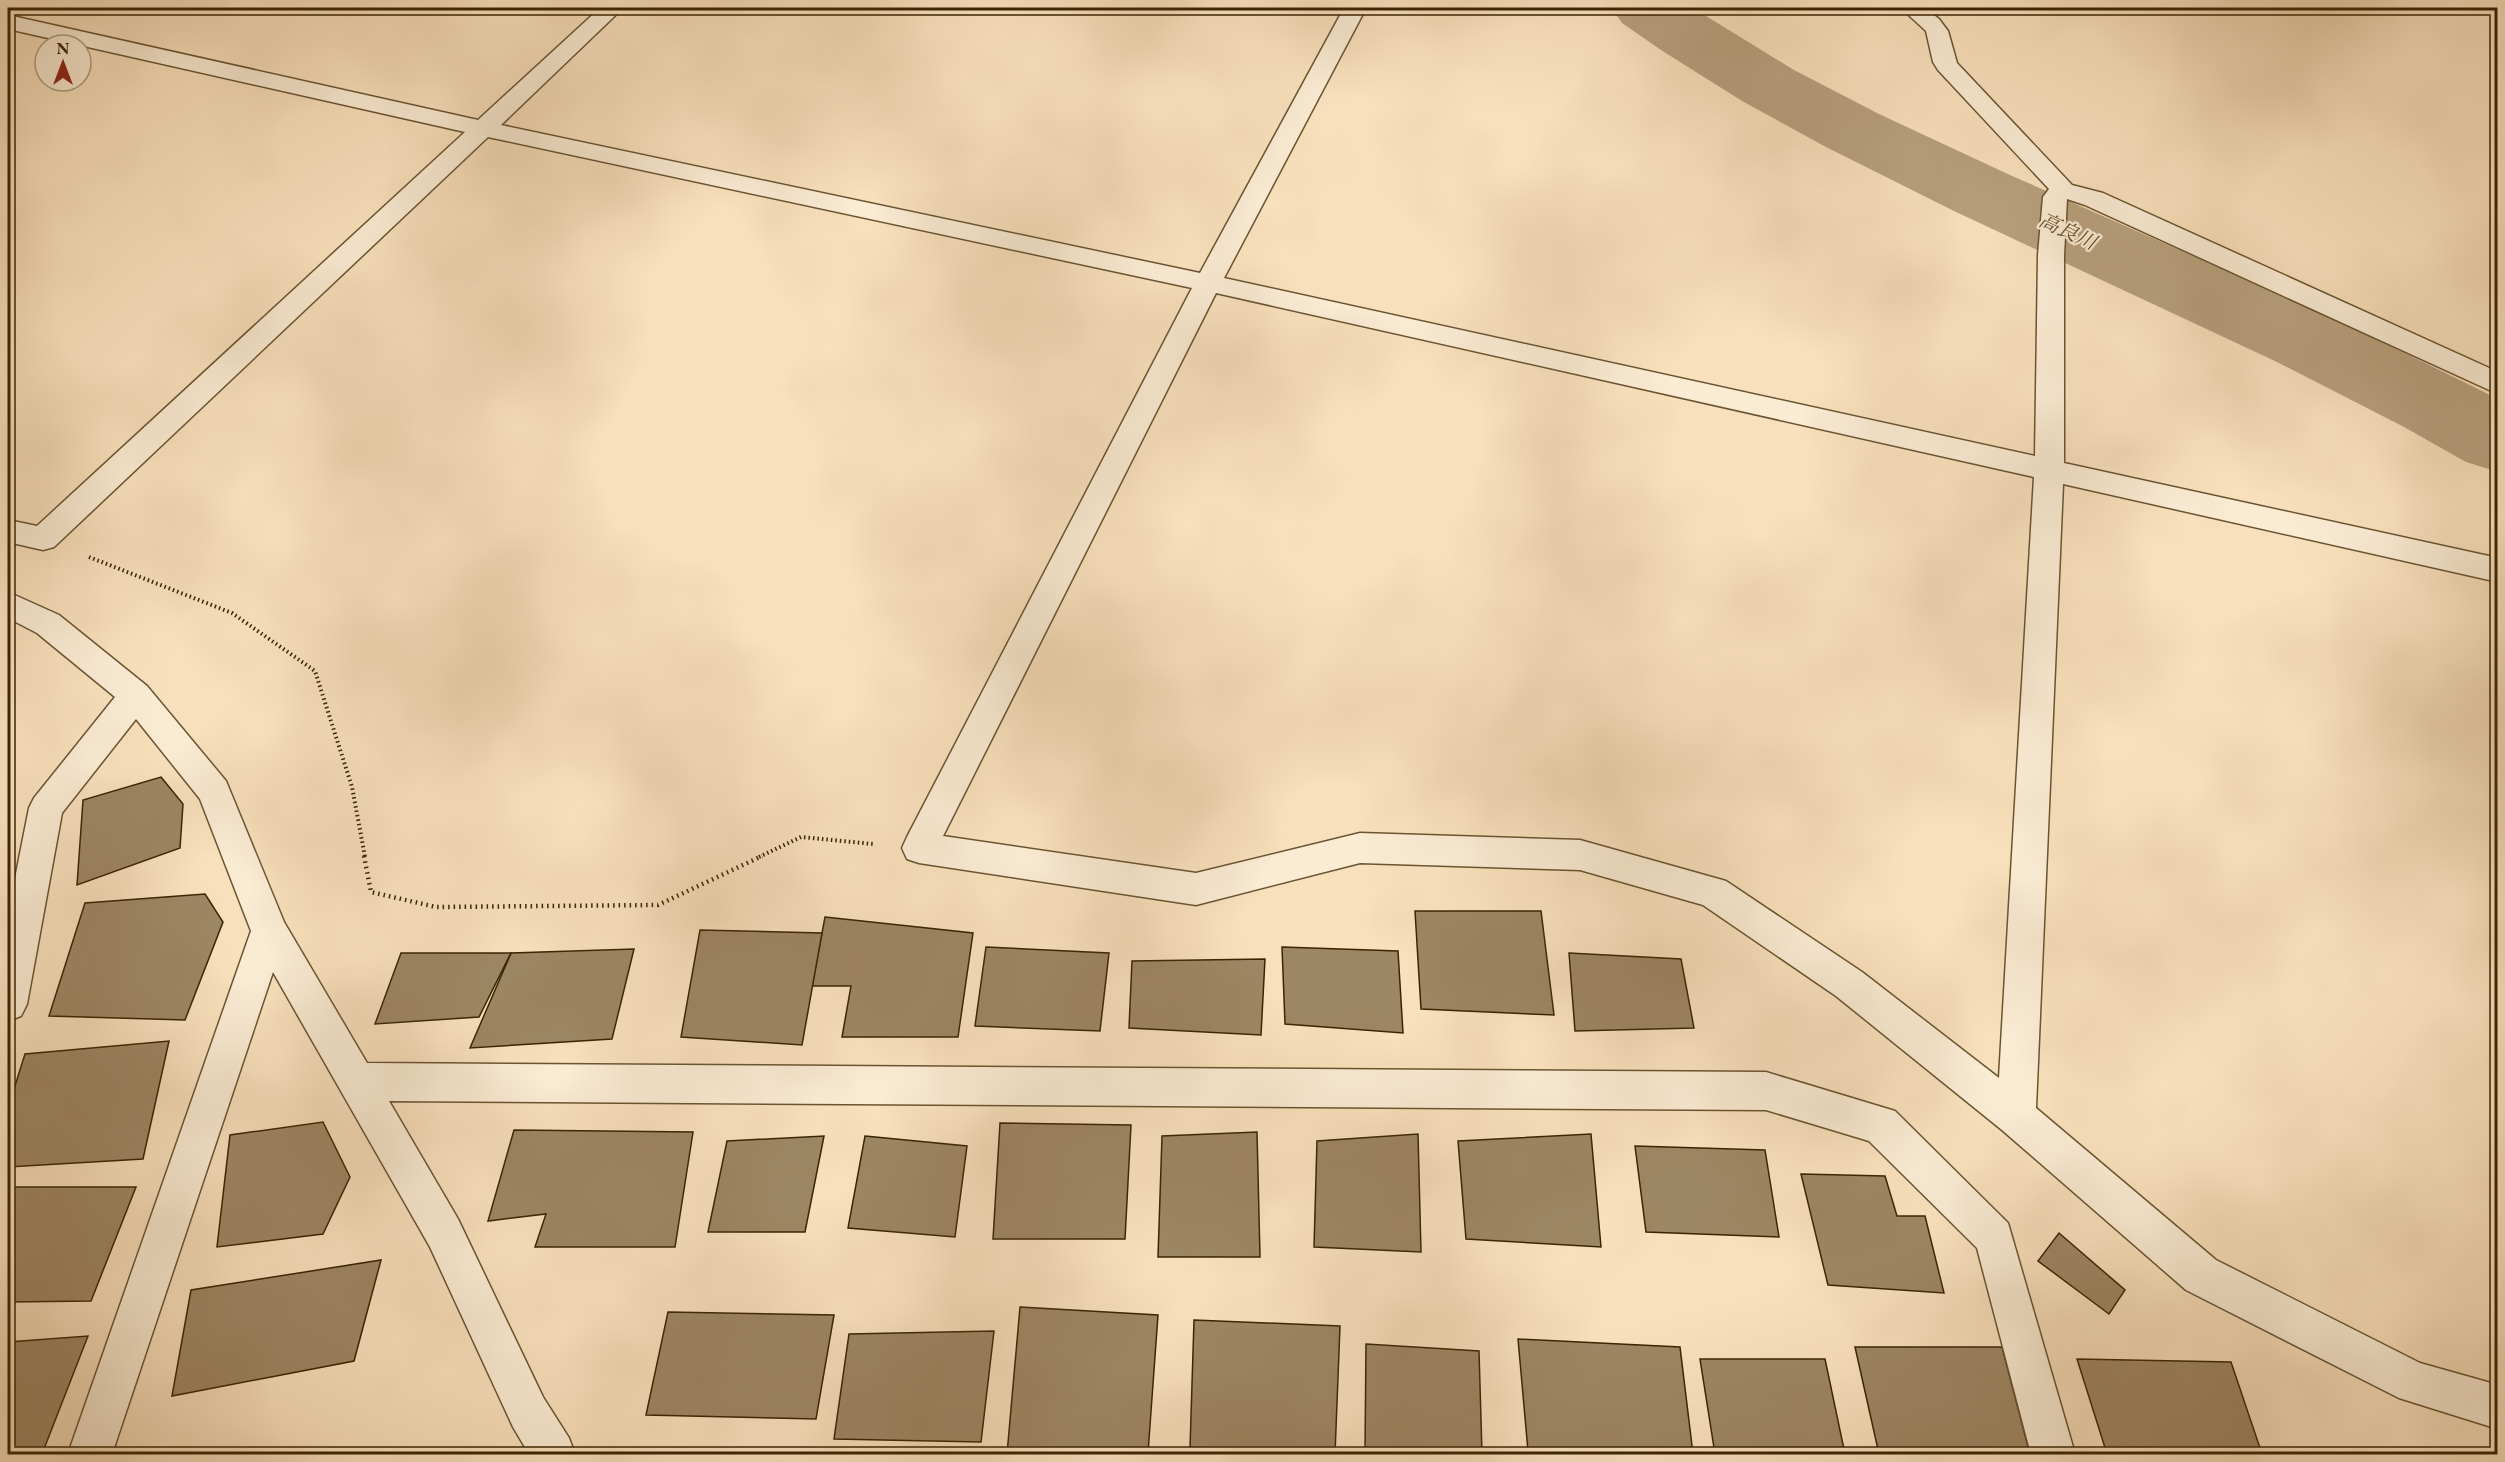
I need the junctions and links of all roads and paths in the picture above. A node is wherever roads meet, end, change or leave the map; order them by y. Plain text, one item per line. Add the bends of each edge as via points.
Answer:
1 (612, 8) edge
2 (1355, 8) edge
3 (1912, 8) edge
4 (8, 22) edge
5 (481, 128) junction
6 (2059, 194) junction
7 (1208, 283) junction
8 (2498, 384) edge
9 (2049, 469) junction
10 (8, 531) edge
11 (43, 539) junction
12 (2498, 570) edge
13 (8, 604) edge
14 (136, 695) junction
15 (919, 848) junction
16 (269, 931) junction
17 (8, 1004) edge
18 (356, 1082) junction
19 (2016, 1116) junction
20 (2498, 1407) edge
21 (90, 1455) edge
22 (553, 1455) edge
23 (2053, 1455) edge

1 - 5 street
2 - 7 street
3 - 6 street via 1934,25 1946,65
4 - 5 street
5 - 7 street
5 - 11 street
6 - 8 street via 2105,203
6 - 9 street via 2051,255
7 - 9 street
7 - 15 street
9 - 12 street
9 - 19 street
10 - 11 street
11 - 15 path via 232,613 315,671 352,787 371,892 436,907 658,905 801,837
13 - 14 street via 48,624
14 - 16 street via 214,791
14 - 17 street via 46,808
15 - 19 street via 1196,889 1360,848 1580,855 1713,892 1849,984
16 - 18 street
16 - 21 street
18 - 22 street via 444,1233 528,1412
18 - 23 street via 1766,1091 1881,1125 1994,1237
19 - 20 street via 2201,1275 2414,1383

